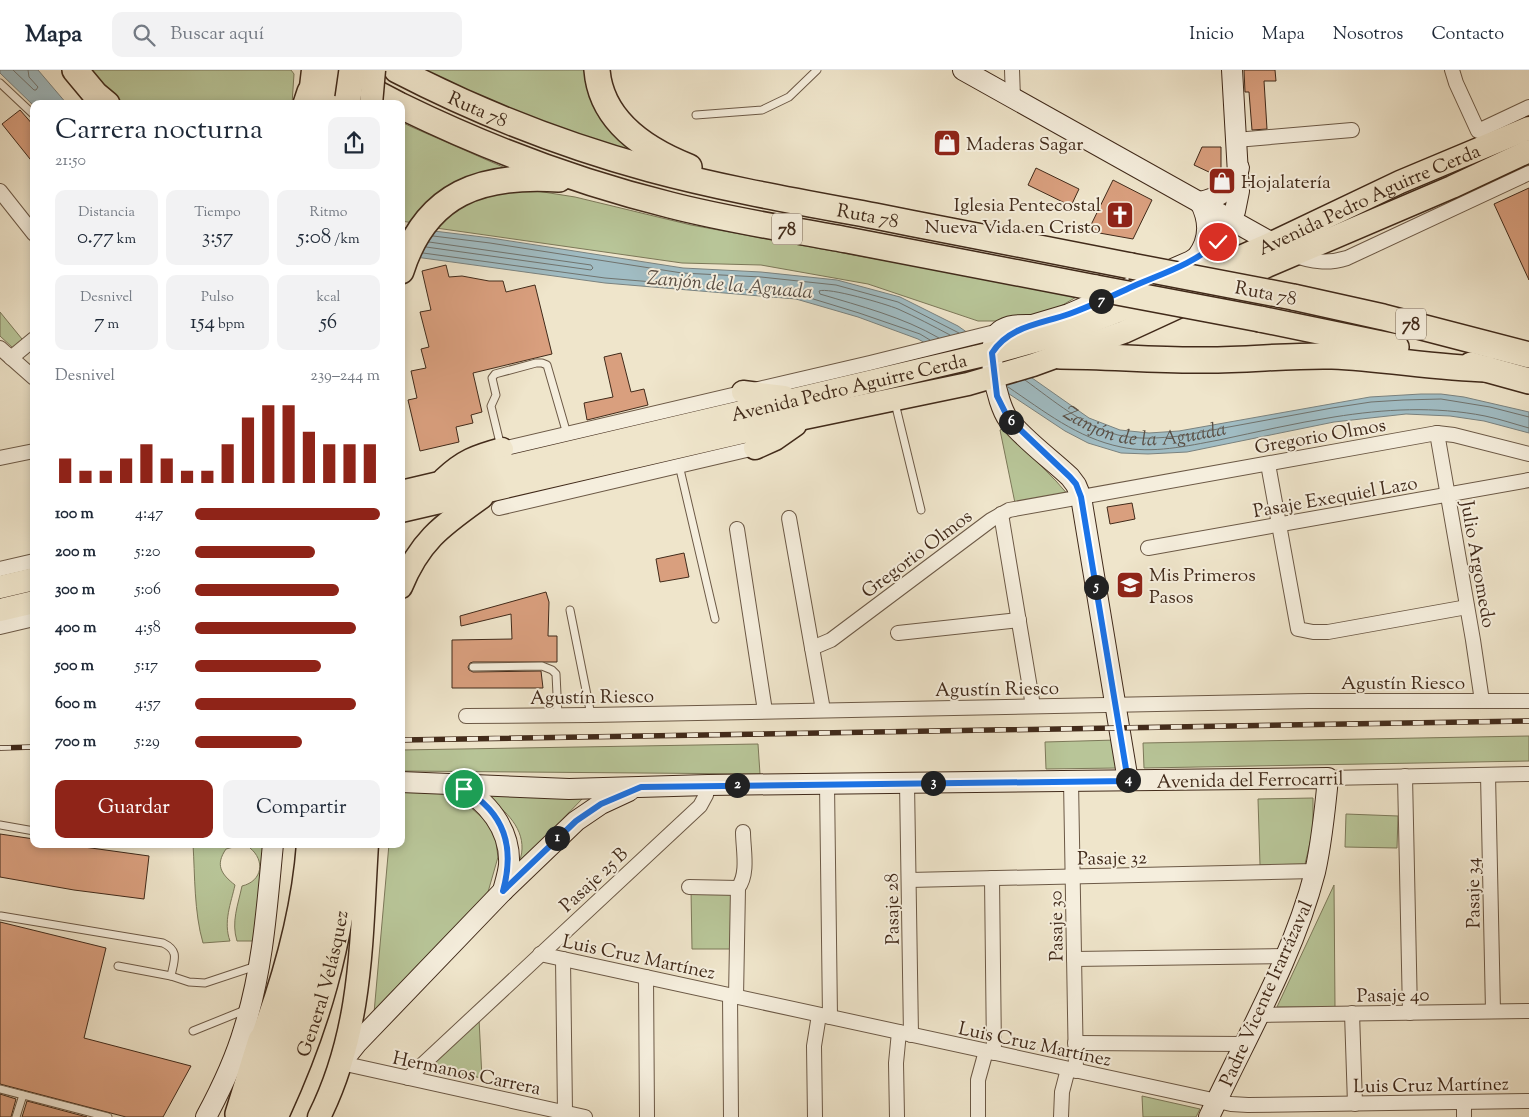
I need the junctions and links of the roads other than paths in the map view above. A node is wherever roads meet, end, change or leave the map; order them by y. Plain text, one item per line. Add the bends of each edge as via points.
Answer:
1 (76, 70) edge
2 (352, 70) edge
3 (374, 70) edge
4 (397, 70) edge
5 (596, 70) edge
6 (817, 70) edge
7 (963, 70) edge
8 (1012, 70) edge
9 (1232, 70) edge
10 (1452, 70) edge
11 (0, 83) edge
12 (328, 90) edge
13 (1014, 98) junction
14 (102, 100) edge
15 (377, 100) edge
16 (1529, 107) edge
17 (405, 108) edge
18 (30, 111) edge
19 (696, 115) dead end
20 (1529, 128) edge
21 (1352, 130) dead end
22 (1478, 131) junction
23 (1236, 140) junction
24 (1529, 151) edge
25 (1462, 155) junction
26 (1238, 168) junction
27 (1529, 173) edge
28 (591, 183) junction
29 (0, 191) edge
30 (761, 195) junction
31 (1200, 202) junction
32 (1232, 220) junction
33 (30, 229) edge
34 (1272, 243) junction
35 (1294, 255) junction
36 (1197, 257) junction
37 (405, 261) edge
38 (997, 341) junction
39 (30, 342) edge
40 (0, 348) edge
41 (1529, 355) edge
42 (1060, 356) junction
43 (11, 358) junction
44 (1487, 369) junction
45 (30, 375) edge
46 (1529, 381) edge
47 (989, 385) junction
48 (743, 392) junction
49 (894, 399) junction
50 (802, 408) junction
51 (1437, 433) junction
52 (567, 434) junction
53 (0, 446) edge
54 (754, 448) joint
55 (502, 449) junction
56 (30, 452) edge
57 (1529, 454) edge
58 (676, 456) junction
59 (6, 457) edge
60 (1268, 464) junction
61 (1529, 480) edge
62 (440, 483) junction
63 (405, 491) edge
64 (1447, 495) junction
65 (1081, 497) junction
66 (497, 498) junction
67 (405, 510) edge
68 (921, 510) dead end
69 (1002, 514) junction
70 (789, 518) dead end
71 (1279, 525) junction
72 (737, 529) dead end
73 (1148, 548) dead end
74 (30, 562) edge
75 (0, 569) edge
76 (405, 579) edge
77 (30, 580) edge
78 (0, 587) edge
79 (30, 603) edge
80 (1467, 607) junction
81 (0, 610) edge
82 (570, 610) dead end
83 (715, 619) dead end
84 (30, 620) edge
85 (1019, 620) junction
86 (0, 627) edge
87 (898, 633) dead end
88 (812, 648) junction
89 (473, 667) dead end
90 (1482, 701) junction
91 (1529, 701) edge
92 (1116, 705) junction
93 (1033, 706) junction
94 (823, 710) junction
95 (764, 711) junction
96 (558, 715) junction
97 (591, 715) junction
98 (466, 716) dead end
99 (1529, 774) edge
100 (1488, 775) junction
101 (1405, 776) junction
102 (1328, 778) junction
103 (1071, 781) junction
104 (1128, 781) junction
105 (405, 782) edge
106 (908, 783) junction
107 (827, 784) junction
108 (454, 785) junction
109 (708, 785) junction
110 (641, 787) junction
111 (0, 826) edge
112 (30, 830) edge
113 (743, 832) dead end
114 (273, 848) edge
115 (308, 848) edge
116 (327, 848) edge
117 (349, 848) edge
118 (367, 848) edge
119 (1315, 871) junction
120 (1073, 877) junction
121 (992, 878) junction
122 (909, 880) junction
123 (689, 887) dead end
124 (738, 888) junction
125 (503, 891) junction
126 (1, 916) edge
127 (540, 954) junction
128 (1285, 956) junction
129 (563, 959) junction
130 (1074, 959) junction
131 (260, 964) junction
132 (118, 966) dead end
133 (171, 976) junction
134 (646, 977) junction
135 (733, 996) junction
136 (250, 1008) junction
137 (1529, 1010) edge
138 (1493, 1011) junction
139 (1410, 1012) junction
140 (1352, 1014) junction
141 (1258, 1015) junction
142 (824, 1016) junction
143 (193, 1032) dead end
144 (905, 1034) junction
145 (261, 1040) junction
146 (1075, 1043) junction
147 (1244, 1044) junction
148 (990, 1052) junction
149 (341, 1063) junction
150 (1072, 1070) junction
151 (408, 1078) junction
152 (0, 1089) edge
153 (23, 1095) junction
154 (1529, 1101) edge
155 (1464, 1102) junction
156 (1355, 1104) junction
157 (1213, 1109) edge
158 (1379, 1110) edge
159 (1298, 1111) edge
160 (565, 1112) junction
161 (16, 1117) edge
162 (108, 1117) edge
163 (206, 1117) edge
164 (226, 1117) edge
165 (236, 1117) edge
166 (253, 1117) edge
167 (275, 1117) edge
168 (319, 1117) edge
169 (585, 1117) edge
170 (647, 1117) edge
171 (731, 1117) edge
172 (815, 1117) edge
173 (897, 1117) edge
174 (978, 1117) edge
175 (1061, 1117) edge
176 (1464, 1117) edge

1 - 14 highway
2 - 12 highway, bridge
3 - 12 main road, bridge
4 - 30 highway, Ruta 78 / 78 via 491,115 578,147 652,170
5 - 30 highway via 600,89 631,135 674,161
6 - 19 lane via 789,97 762,110
7 - 13 street
8 - 13 street
9 - 23 street
10 - 22 street
11 - 18 lane
12 - 15 highway
13 - 31 street
16 - 22 street, Avenida Pedro Aguirre Cerda
17 - 28 highway, Ruta 78 / 78 via 492,147
20 - 25 main road, Avenida Pedro Aguirre Cerda
21 - 23 street
22 - 25 main road
23 - 26 street
24 - 35 main road, Avenida Pedro Aguirre Cerda
25 - 34 main road, Avenida Pedro Aguirre Cerda
26 - 31 street via 1233,182 1222,194
26 - 32 street via 1239,191
27 - 35 street, Avenida Pedro Aguirre Cerda via 1347,258 1327,262
28 - 37 highway via 508,179 479,185 452,198 431,216 422,226
28 - 44 highway, Ruta 78 / 78, bridge via 704,213 1260,319
29 - 33 street
30 - 41 highway, Ruta 78 / 78, bridge via 1293,297
31 - 32 street
31 - 36 street via 1208,227 1206,240
32 - 34 street
32 - 36 street via 1218,242
34 - 35 street
34 - 38 main road, Avenida Pedro Aguirre Cerda via 1103,318 1054,336
35 - 42 main road, Avenida Pedro Aguirre Cerda
36 - 38 street via 1069,314
38 - 47 street
38 - 48 street, Avenida Pedro Aguirre Cerda via 922,350
38 - 50 main road, Avenida Pedro Aguirre Cerda via 950,363
39 - 43 street
40 - 43 street
42 - 44 highway via 1207,360 1332,356
42 - 47 main road, Avenida Pedro Aguirre Cerda
43 - 45 street
44 - 46 highway, Ruta 78 / 78
47 - 49 main road, Avenida Pedro Aguirre Cerda
47 - 65 street via 1008,418 1070,477
48 - 50 main road
48 - 52 street, Avenida Pedro Aguirre Cerda
49 - 50 main road, Avenida Pedro Aguirre Cerda
49 - 68 lane
50 - 54 main road via 775,439
50 - 58 main road, Avenida Pedro Aguirre Cerda
50 - 62 main road, Avenida Pedro Aguirre Cerda
51 - 57 street, Gregorio Olmos
51 - 60 street, Gregorio Olmos
51 - 64 street, Julio Argomedo
52 - 55 street, Avenida Pedro Aguirre Cerda
52 - 55 lane via 546,365 536,363 495,374 492,378 496,395 491,406
53 - 59 street
54 - 58 street, Avenida Pedro Aguirre Cerda
55 - 62 main road via 465,462
56 - 59 street
58 - 66 main road, Avenida Pedro Aguirre Cerda
58 - 83 lane
60 - 65 street, Gregorio Olmos
60 - 71 street
61 - 64 street, Pasaje Exequiel Lazo
62 - 63 main road, Avenida Pedro Aguirre Cerda
64 - 71 street, Pasaje Exequiel Lazo
64 - 80 street, Julio Argomedo
65 - 69 street, Gregorio Olmos
65 - 92 street
66 - 67 main road, Avenida Pedro Aguirre Cerda
66 - 76 main road via 462,510 431,537
69 - 85 street
69 - 88 street, Gregorio Olmos via 831,640
70 - 88 street
71 - 73 street, Pasaje Exequiel Lazo
71 - 80 street via 1298,629 1328,632
72 - 95 street
74 - 75 street
77 - 78 main road
79 - 81 main road
80 - 90 street, Julio Argomedo
82 - 97 lane
84 - 86 street
85 - 87 street
85 - 93 street
88 - 94 street
89 - 96 lane via 542,666 552,670 556,674
90 - 91 street, Agustín Riesco
90 - 92 street, Agustín Riesco
92 - 93 street, Agustín Riesco
92 - 104 street
93 - 94 street, Agustín Riesco
94 - 95 street, Agustín Riesco
95 - 97 street, Agustín Riesco
96 - 97 street, Agustín Riesco
96 - 98 street, Agustín Riesco
99 - 100 street, Avenida del Ferrocarril
100 - 101 street, Avenida del Ferrocarril
100 - 138 street, Pasaje 34
101 - 102 street, Avenida del Ferrocarril
101 - 139 street
102 - 104 street, Avenida del Ferrocarril
102 - 119 street, Padre Vicente Irarrázaval
103 - 104 street, Avenida del Ferrocarril
103 - 106 street, Avenida del Ferrocarril
103 - 120 street, Pasaje 30
105 - 108 street, Avenida del Ferrocarril
106 - 107 street, Avenida del Ferrocarril
106 - 122 street, Pasaje 28
107 - 109 street, Avenida del Ferrocarril
107 - 142 street
108 - 110 street, Avenida del Ferrocarril via 569,789
108 - 125 street via 482,802 502,829 509,852
109 - 110 street, Avenida del Ferrocarril
109 - 127 street, Pasaje 25 B via 700,806
110 - 125 street via 601,804 576,821
111 - 112 lane
113 - 124 street via 744,874
114 - 131 street
115 - 145 main road via 292,946
116 - 166 highway, General Velásquez via 316,928 301,990
117 - 167 highway, General Velásquez via 344,896 327,977 306,1045
118 - 149 main road via 360,976
119 - 120 street, Pasaje 32
119 - 128 street, Padre Vicente Irarrázaval
120 - 121 street, Pasaje 32
120 - 130 street, Pasaje 30
121 - 122 street, Pasaje 32
121 - 148 street
122 - 144 street, Pasaje 28
123 - 124 street
124 - 135 street
125 - 149 street
126 - 133 lane via 163,943 175,952
127 - 129 street, Luis Cruz Martínez
127 - 151 street, Pasaje 25 B
128 - 130 street
128 - 141 street, Padre Vicente Irarrázaval
129 - 134 street, Luis Cruz Martínez
129 - 160 street
130 - 146 street, Pasaje 30
131 - 133 lane via 205,983
131 - 136 street
132 - 133 lane
134 - 135 street, Luis Cruz Martínez
134 - 170 street
135 - 142 street, Luis Cruz Martínez
135 - 171 street
136 - 143 lane
136 - 163 street via 234,1058
137 - 138 street, Pasaje 40
138 - 139 street, Pasaje 40
139 - 140 street, Pasaje 40
140 - 141 street, Pasaje 40
140 - 156 street
141 - 147 street, Padre Vicente Irarrázaval
142 - 144 street, Luis Cruz Martínez
142 - 172 street via 814,1046
144 - 148 street, Luis Cruz Martínez
144 - 173 street, Pasaje 28 via 896,1063
145 - 164 street
145 - 165 highway
146 - 147 street
146 - 150 street, Pasaje 30
147 - 157 street, Padre Vicente Irarrázaval
148 - 150 street, Luis Cruz Martínez
148 - 174 street via 978,1080
149 - 151 street, Hermanos Carrera
149 - 168 main road
150 - 157 street, Luis Cruz Martínez
150 - 175 street, Pasaje 30 via 1062,1092
151 - 160 street, Hermanos Carrera
152 - 153 lane
153 - 161 lane
153 - 162 lane
154 - 155 street, Luis Cruz Martínez
155 - 158 street, Luis Cruz Martínez
155 - 176 street
156 - 158 street, Luis Cruz Martínez
156 - 159 street, Luis Cruz Martínez
157 - 159 street, Luis Cruz Martínez via 1242,1105
160 - 169 street, Hermanos Carrera

